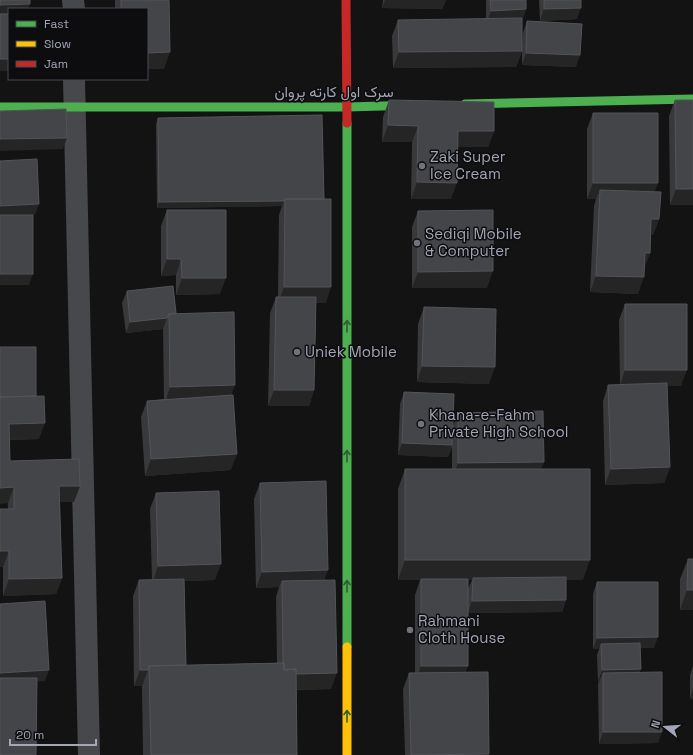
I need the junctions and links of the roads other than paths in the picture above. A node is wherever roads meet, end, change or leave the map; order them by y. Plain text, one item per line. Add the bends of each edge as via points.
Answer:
1 (346, 0) edge
2 (74, 80) edge
3 (693, 99) edge
4 (457, 104) edge
5 (426, 105) edge
6 (0, 107) edge
7 (75, 107) junction
8 (347, 107) junction
9 (89, 755) edge
10 (347, 755) edge

1 - 8 main road
2 - 7 street
3 - 4 main road
5 - 8 main road, سرک اول کارته پروان
6 - 7 main road, سرک اول کارته پروان
7 - 8 main road, سرک اول کارته پروان
7 - 9 street
10 -> 8 main road

